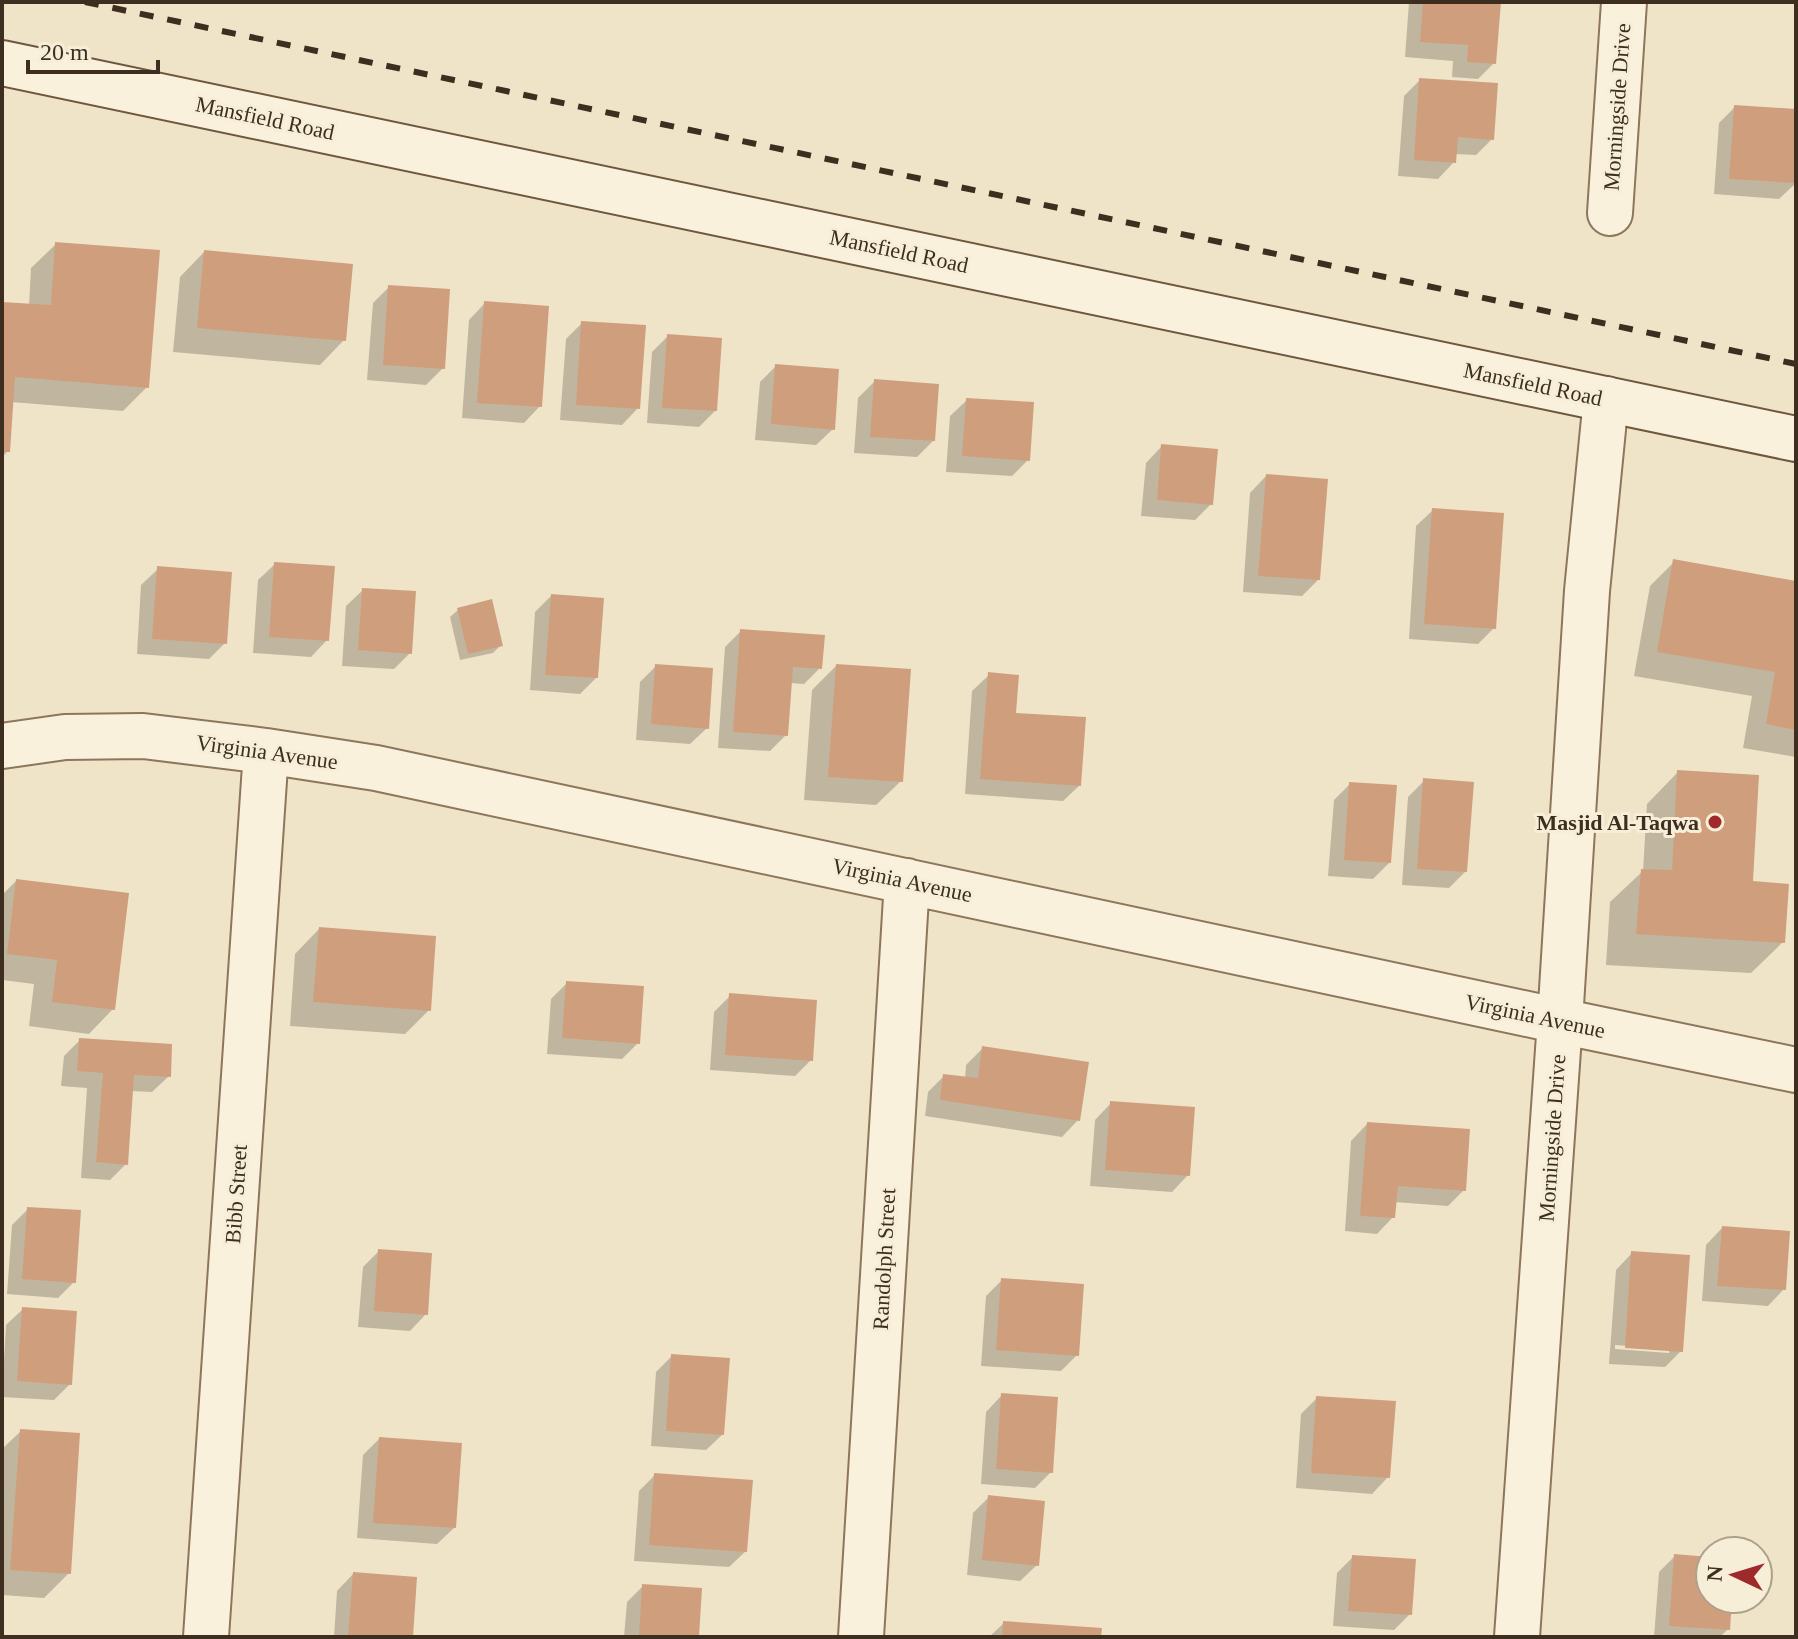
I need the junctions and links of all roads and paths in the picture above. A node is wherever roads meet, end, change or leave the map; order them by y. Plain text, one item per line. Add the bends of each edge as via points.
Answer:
1 (1624, 2) edge
2 (2, 63) edge
3 (1610, 213) dead end
4 (1606, 399) junction
5 (1796, 439) edge
6 (2, 746) edge
7 (266, 751) junction
8 (907, 881) junction
9 (1560, 1021) junction
10 (1796, 1070) edge
11 (206, 1637) edge
12 (861, 1637) edge
13 (1517, 1637) edge

1 - 3 street, Morningside Drive
2 - 4 street, Mansfield Road
4 - 5 street, Mansfield Road
4 - 9 street, Morningside Drive via 1587,591
6 - 7 street, Virginia Avenue via 65,737 143,736
7 - 8 street, Virginia Avenue via 376,768
7 - 11 street, Bibb Street
8 - 9 street, Virginia Avenue
8 - 12 street, Randolph Street
9 - 10 street, Virginia Avenue
9 - 13 street, Morningside Drive

